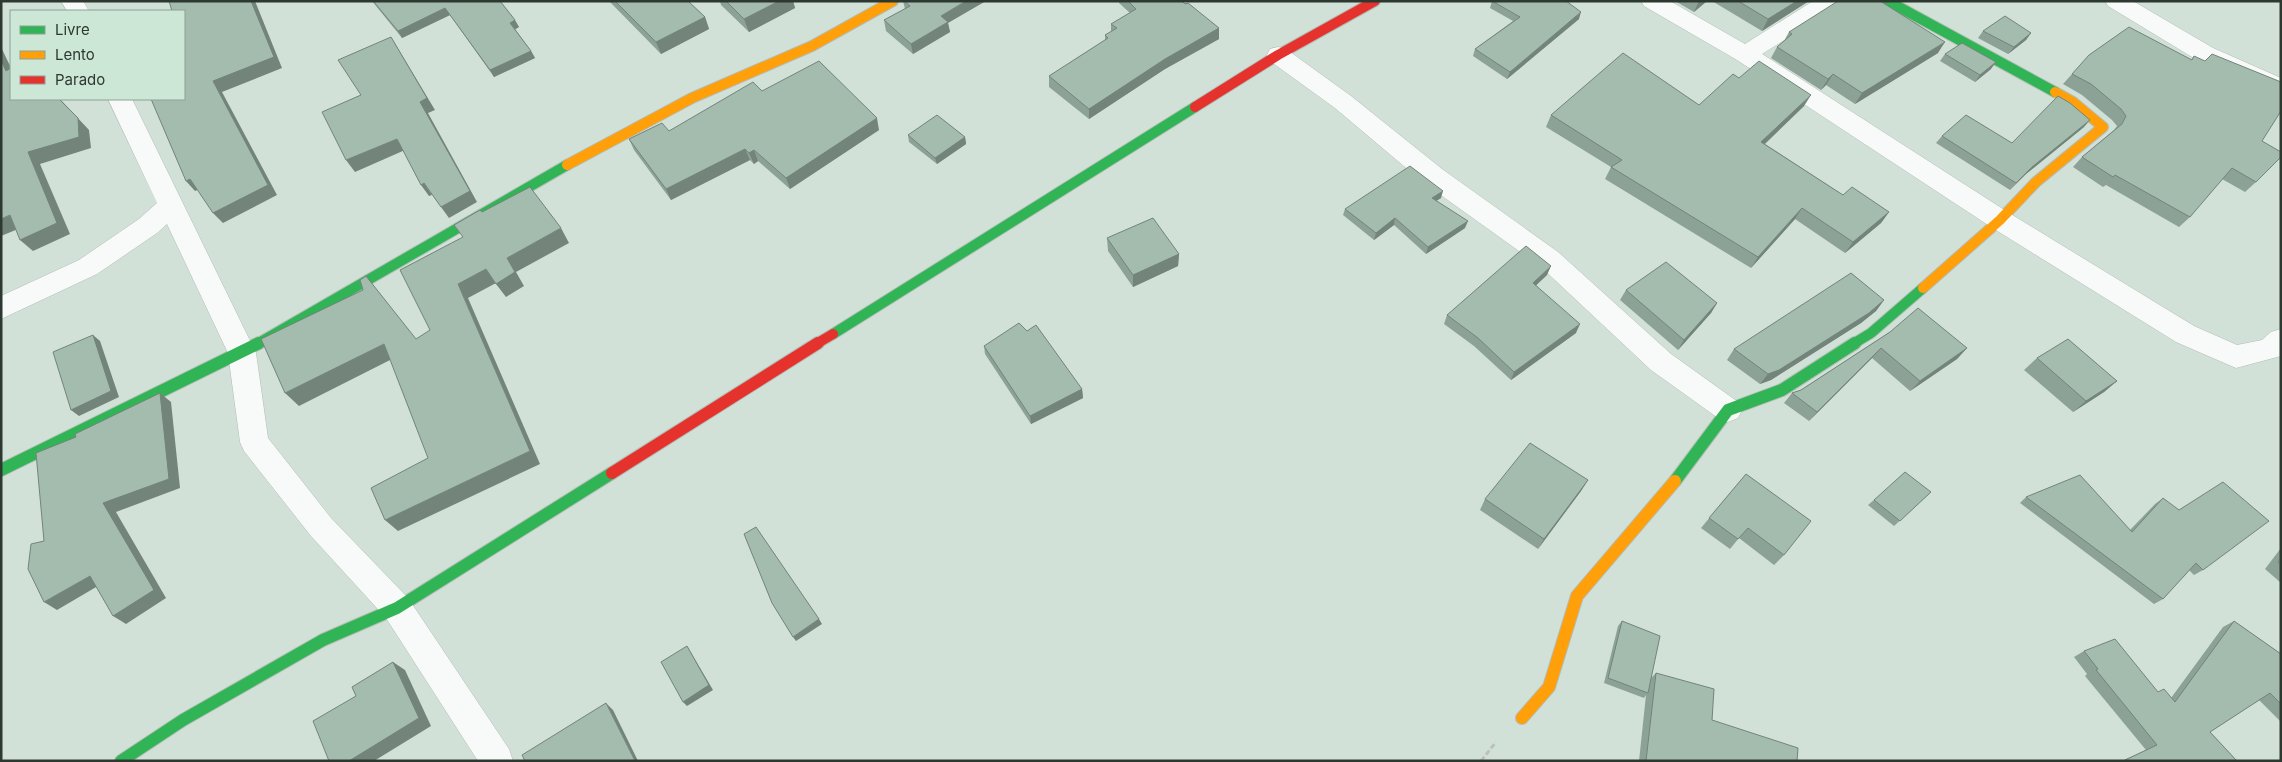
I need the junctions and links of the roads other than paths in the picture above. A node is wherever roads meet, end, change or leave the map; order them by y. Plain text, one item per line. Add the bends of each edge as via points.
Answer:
1 (893, 1) edge
2 (1375, 1) edge
3 (1652, 1) edge
4 (1830, 1) edge
5 (1888, 1) edge
6 (2116, 1) edge
7 (1745, 54) junction
8 (1278, 55) junction
9 (2281, 88) edge
10 (120, 100) edge
11 (170, 206) junction
12 (2000, 220) junction
13 (1, 308) edge
14 (2281, 340) edge
15 (242, 353) junction
16 (1728, 410) junction
17 (1, 470) edge
18 (397, 608) junction
19 (1522, 718) dead end
20 (122, 761) edge
21 (497, 761) edge

1 - 15 street via 812,46 692,98 560,168
2 - 8 street
3 - 7 street
4 - 7 street
5 - 12 street via 2073,102 2102,127 2036,182
6 - 9 street via 2205,54
7 - 12 street
8 - 16 street via 1343,102 1433,176 1549,259 1661,362
8 - 18 street
10 - 11 street
11 - 13 street via 148,226 88,267
11 - 15 street
12 - 14 street via 2185,334 2236,357 2270,349
12 - 16 street via 1871,333 1782,390
15 - 17 street
15 - 18 street via 254,442 321,527
16 - 19 street via 1684,470 1577,596 1549,687
18 - 20 street via 323,640 183,720
18 - 21 street

